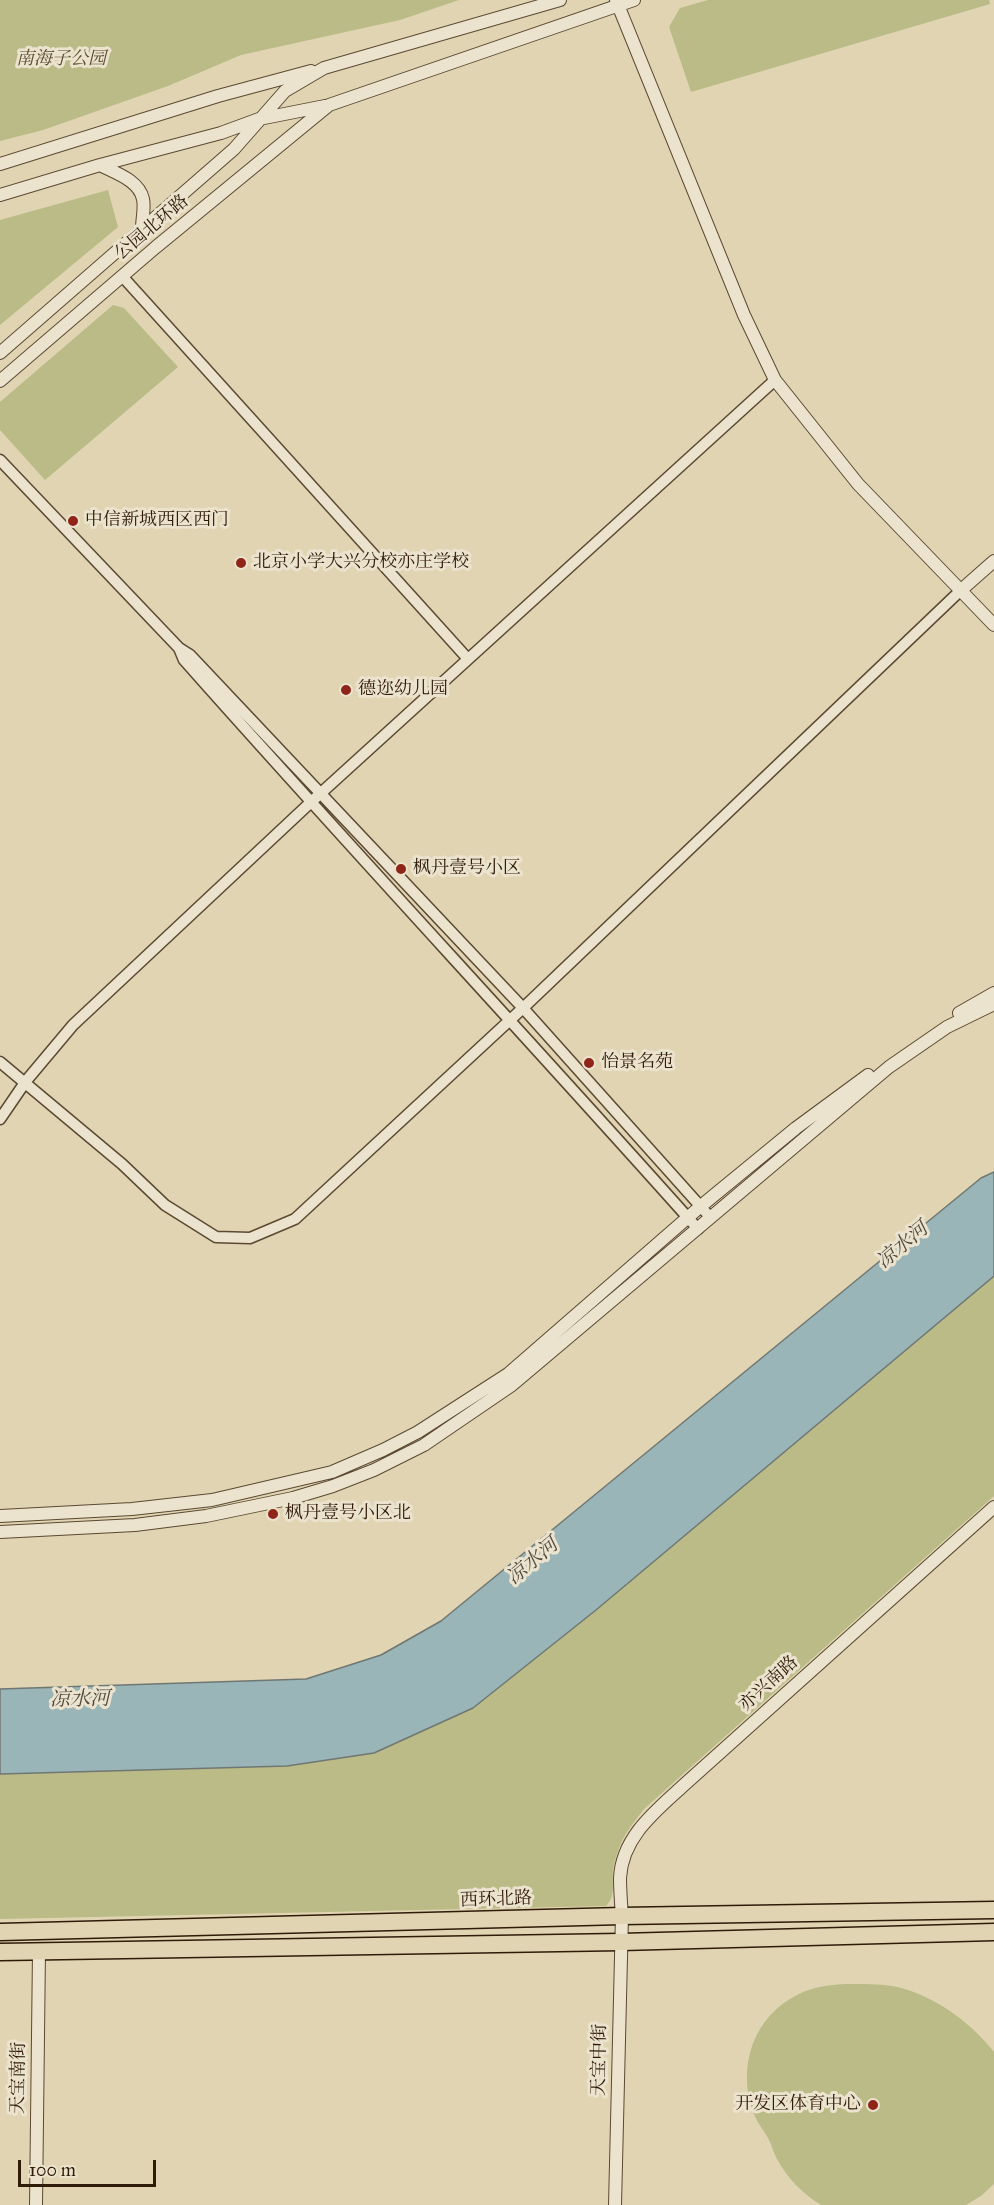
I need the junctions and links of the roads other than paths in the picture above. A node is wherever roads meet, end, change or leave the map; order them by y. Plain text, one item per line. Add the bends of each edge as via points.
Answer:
1 (560, 0) edge
2 (634, 0) edge
3 (617, 2) edge
4 (324, 68) junction
5 (329, 105) junction
6 (259, 119) junction
7 (0, 164) edge
8 (99, 165) junction
9 (0, 195) edge
10 (142, 228) junction
11 (122, 276) junction
12 (0, 353) edge
13 (775, 380) junction
14 (0, 381) edge
15 (0, 460) edge
16 (994, 561) edge
17 (960, 591) junction
18 (994, 625) edge
19 (179, 648) junction
20 (468, 659) junction
21 (321, 793) junction
22 (310, 802) junction
23 (994, 993) edge
24 (994, 1004) edge
25 (523, 1008) junction
26 (510, 1019) junction
27 (0, 1062) edge
28 (26, 1081) junction
29 (0, 1119) edge
30 (700, 1206) junction
31 (710, 1217) junction
32 (688, 1218) junction
33 (698, 1228) junction
34 (994, 1507) edge
35 (0, 1515) edge
36 (0, 1532) edge
37 (994, 1910) edge
38 (622, 1916) junction
39 (0, 1932) edge
40 (994, 1932) edge
41 (621, 1941) junction
42 (39, 1951) junction
43 (0, 1952) edge
44 (36, 2205) edge
45 (615, 2205) edge

1 - 4 street, 公园北环路
2 - 3 street, 公园北环路
3 - 5 street, 公园北环路
3 - 13 street
4 - 6 street, 公园北环路 via 285,91
4 - 7 street, 公园北环路 via 218,96
5 - 6 street, 公园北环路
5 - 11 street, 公园北环路
6 - 8 street, 公园北环路
6 - 10 street, 公园北环路 via 234,149
8 - 9 street, 公园北环路
8 - 10 street via 138,188 143,200
10 - 12 street, 公园北环路
11 - 14 street, 公园北环路
11 - 20 street
13 - 17 street via 858,484
13 - 20 street
15 - 19 street
16 - 17 street
17 - 18 street
17 - 25 street
19 - 21 street via 190,654
19 - 22 street via 184,660
20 - 21 street
21 - 22 street
21 - 25 street
22 - 26 street
22 - 28 street via 72,1025
23 - 30 street via 930,1029 796,1128
24 - 31 street via 947,1027 889,1067
25 - 26 street
25 - 30 street
26 - 28 street via 294,1219 250,1238 216,1237 165,1205
26 - 32 street
27 - 28 street
28 - 29 street
30 - 31 street
30 - 32 street
31 - 33 street
32 - 33 street
32 - 35 street via 508,1374 383,1450 332,1472 212,1500 132,1509
33 - 36 street via 512,1385 424,1444 374,1470 293,1498 206,1516 135,1525
34 - 38 street, 亦兴南路 via 639,1828 626,1852 620,1876
37 - 38 main road, 西环北路
38 - 39 main road, 西环北路
38 - 41 street, 天宝中街
40 - 41 main road
41 - 42 main road
41 - 45 street, 天宝中街
42 - 43 main road
42 - 44 street, 天宝南街

